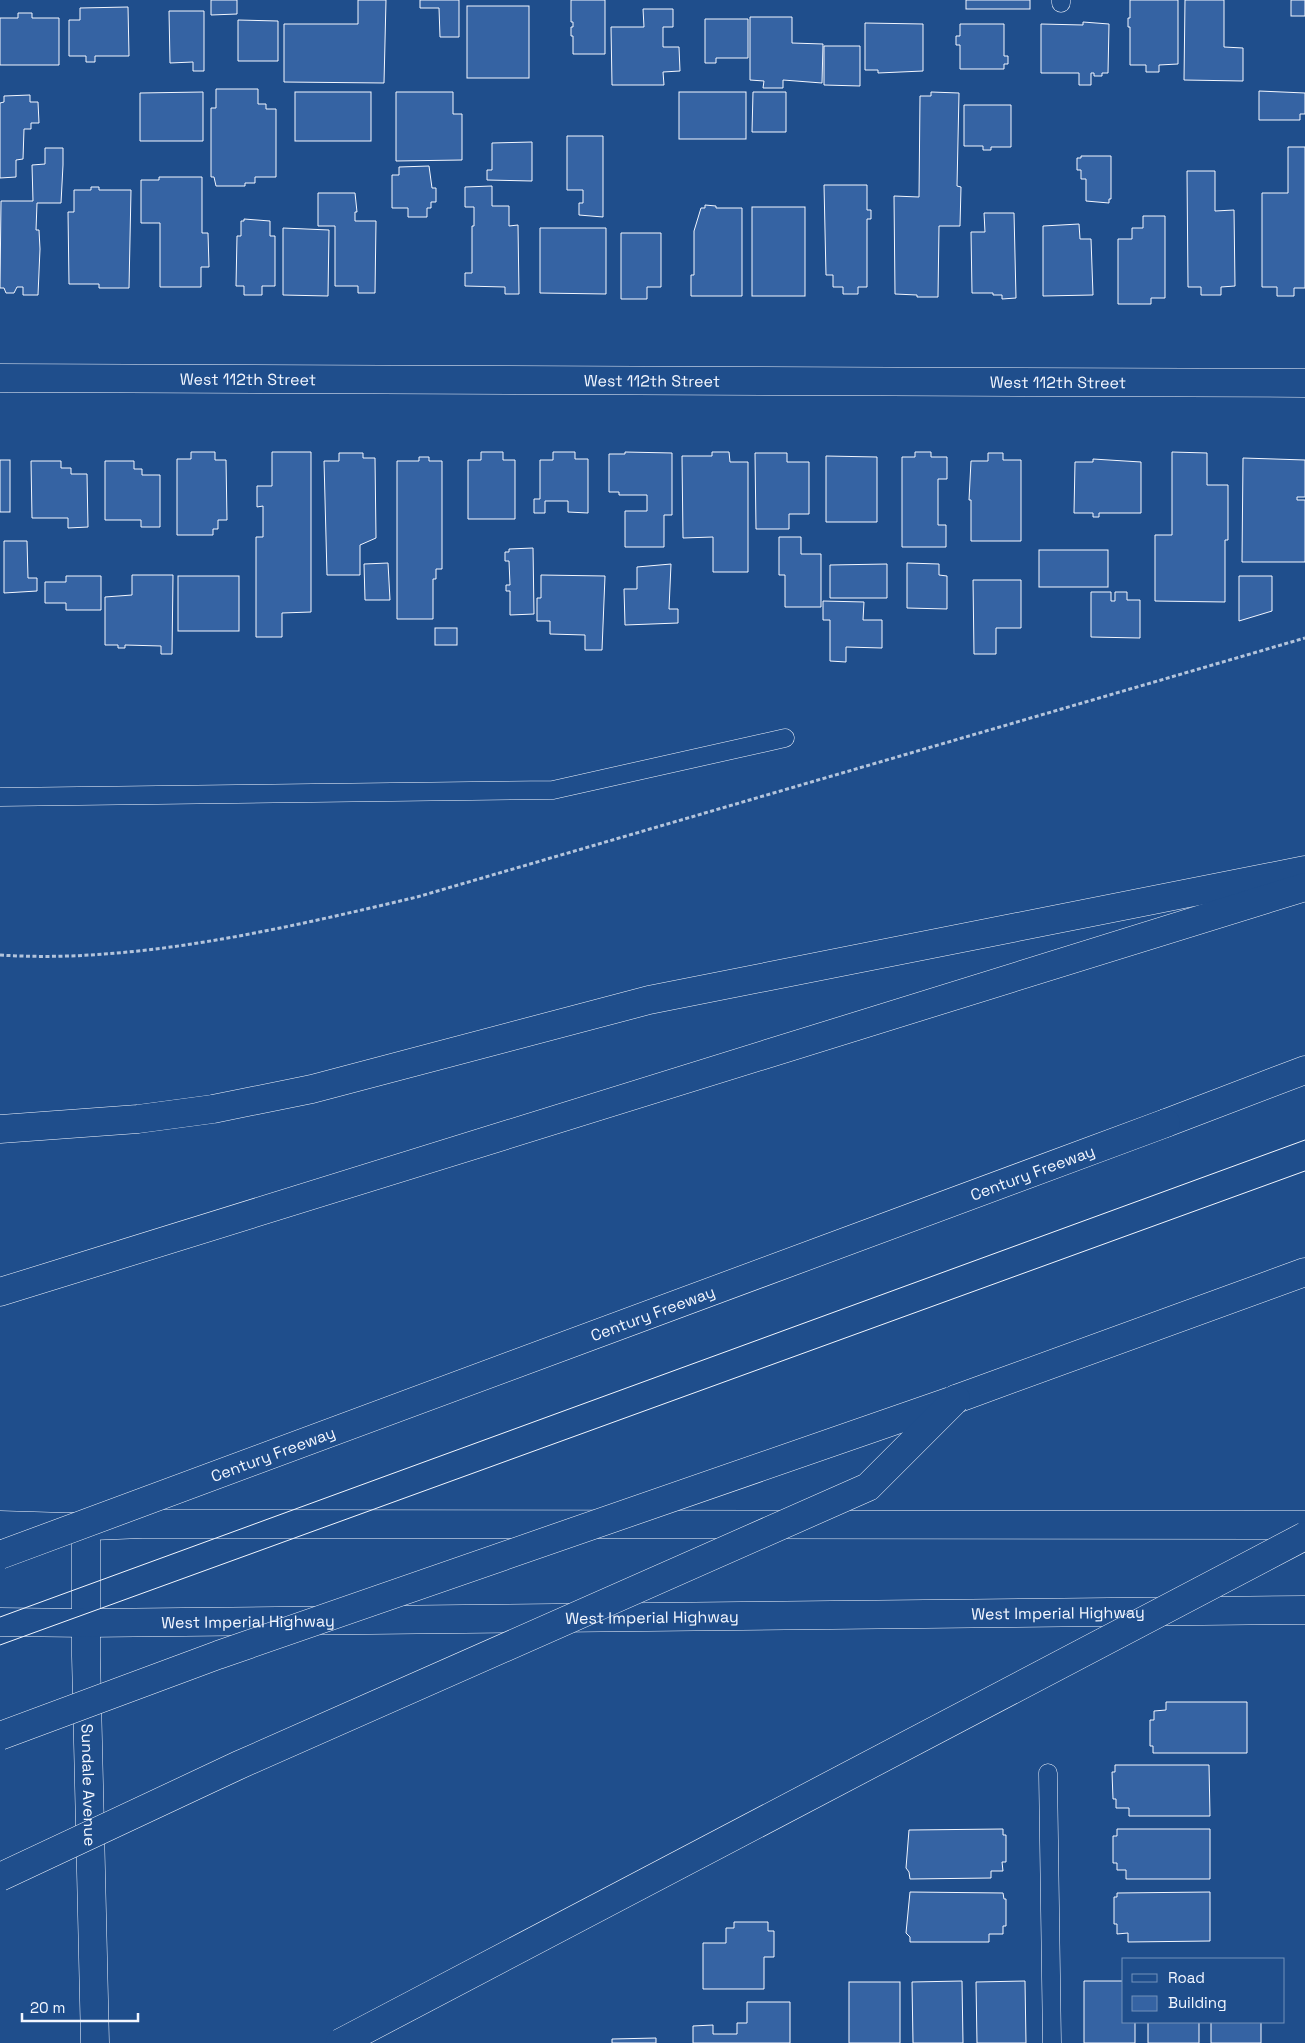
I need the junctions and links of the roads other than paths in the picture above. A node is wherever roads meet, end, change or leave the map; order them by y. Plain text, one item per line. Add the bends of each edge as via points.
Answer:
1 (0, 378) edge
2 (1305, 383) edge
3 (785, 738) dead end
4 (0, 797) edge
5 (1305, 870) edge
6 (1305, 887) edge
7 (1305, 1070) edge
8 (0, 1129) edge
9 (1305, 1272) edge
10 (0, 1292) edge
11 (956, 1399) junction
12 (0, 1525) edge
13 (1305, 1525) edge
14 (86, 1526) junction
15 (1305, 1536) edge
16 (0, 1555) edge
17 (1305, 1610) edge
18 (0, 1622) edge
19 (86, 1623) junction
20 (0, 1736) edge
21 (1048, 1773) dead end
22 (0, 1876) edge
23 (96, 2043) edge
24 (340, 2043) edge
25 (1052, 2043) edge

1 - 2 main road, West 112th Street
3 - 4 lane via 553,790
5 - 8 main road via 649,1000 312,1088 213,1109 138,1119
6 - 10 main road
7 - 16 main road, Century Freeway, bridge
9 - 11 main road
11 - 20 main road, bridge via 218,1655
11 - 22 main road, bridge via 868,1488 248,1761
12 - 14 main road
13 - 14 main road
14 - 19 main road, Sundale Avenue
15 - 24 main road, bridge
17 - 19 main road, West Imperial Highway
18 - 19 main road, West Imperial Highway
19 - 23 main road, Sundale Avenue
21 - 25 lane

